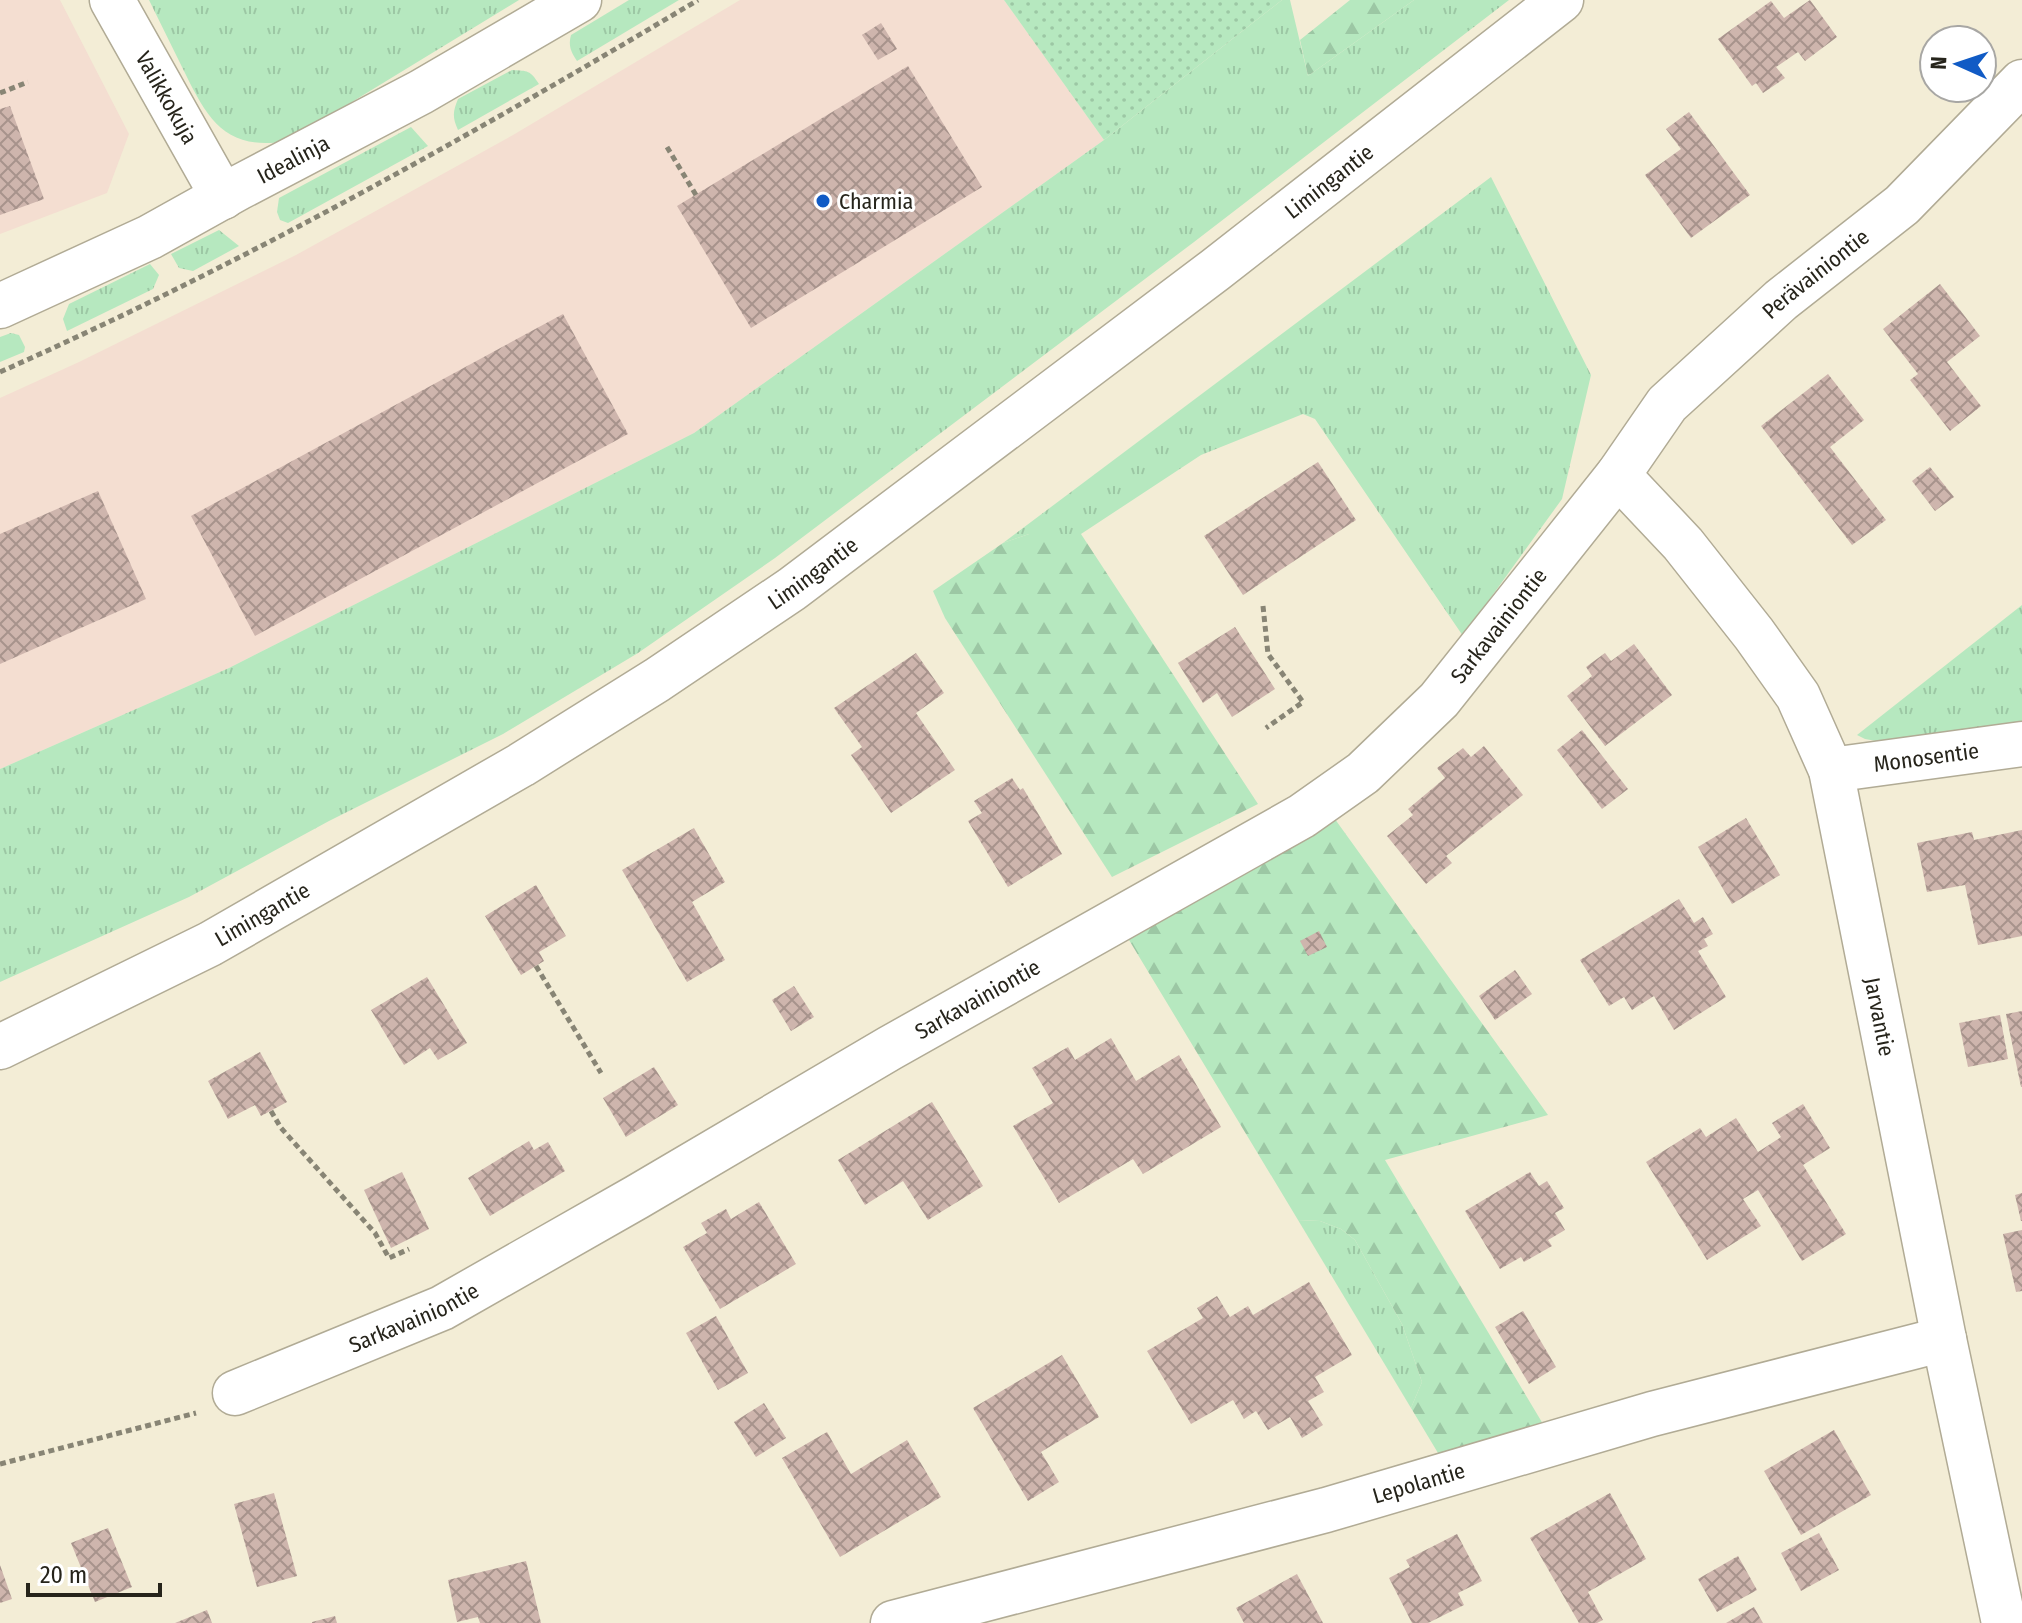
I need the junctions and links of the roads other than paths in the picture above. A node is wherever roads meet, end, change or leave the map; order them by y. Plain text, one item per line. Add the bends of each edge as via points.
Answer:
1 (112, 0) edge
2 (579, 0) edge
3 (1561, 0) edge
4 (2022, 82) edge
5 (223, 197) junction
6 (0, 306) edge
7 (1618, 475) junction
8 (2022, 744) edge
9 (1831, 770) junction
10 (0, 1047) edge
11 (1944, 1339) junction
12 (235, 1393) road end
13 (893, 1623) edge
14 (2004, 1623) edge

1 - 5 street, Valikkokuja
2 - 5 street, Idealinja
3 - 10 street, Limingantie via 817,571 669,672 521,765 210,944
4 - 7 street, Perävainiontie via 1902,205 1781,300 1667,404
5 - 6 street, Idealinja
7 - 9 street, Jarvantie via 1683,544 1754,634 1798,696
7 - 12 street, Sarkavainiontie via 1439,700 1363,773 1302,816 442,1308
8 - 9 street, Monosentie
9 - 11 street, Jarvantie
11 - 13 street, Lepolantie
11 - 14 street, Jarvantie

